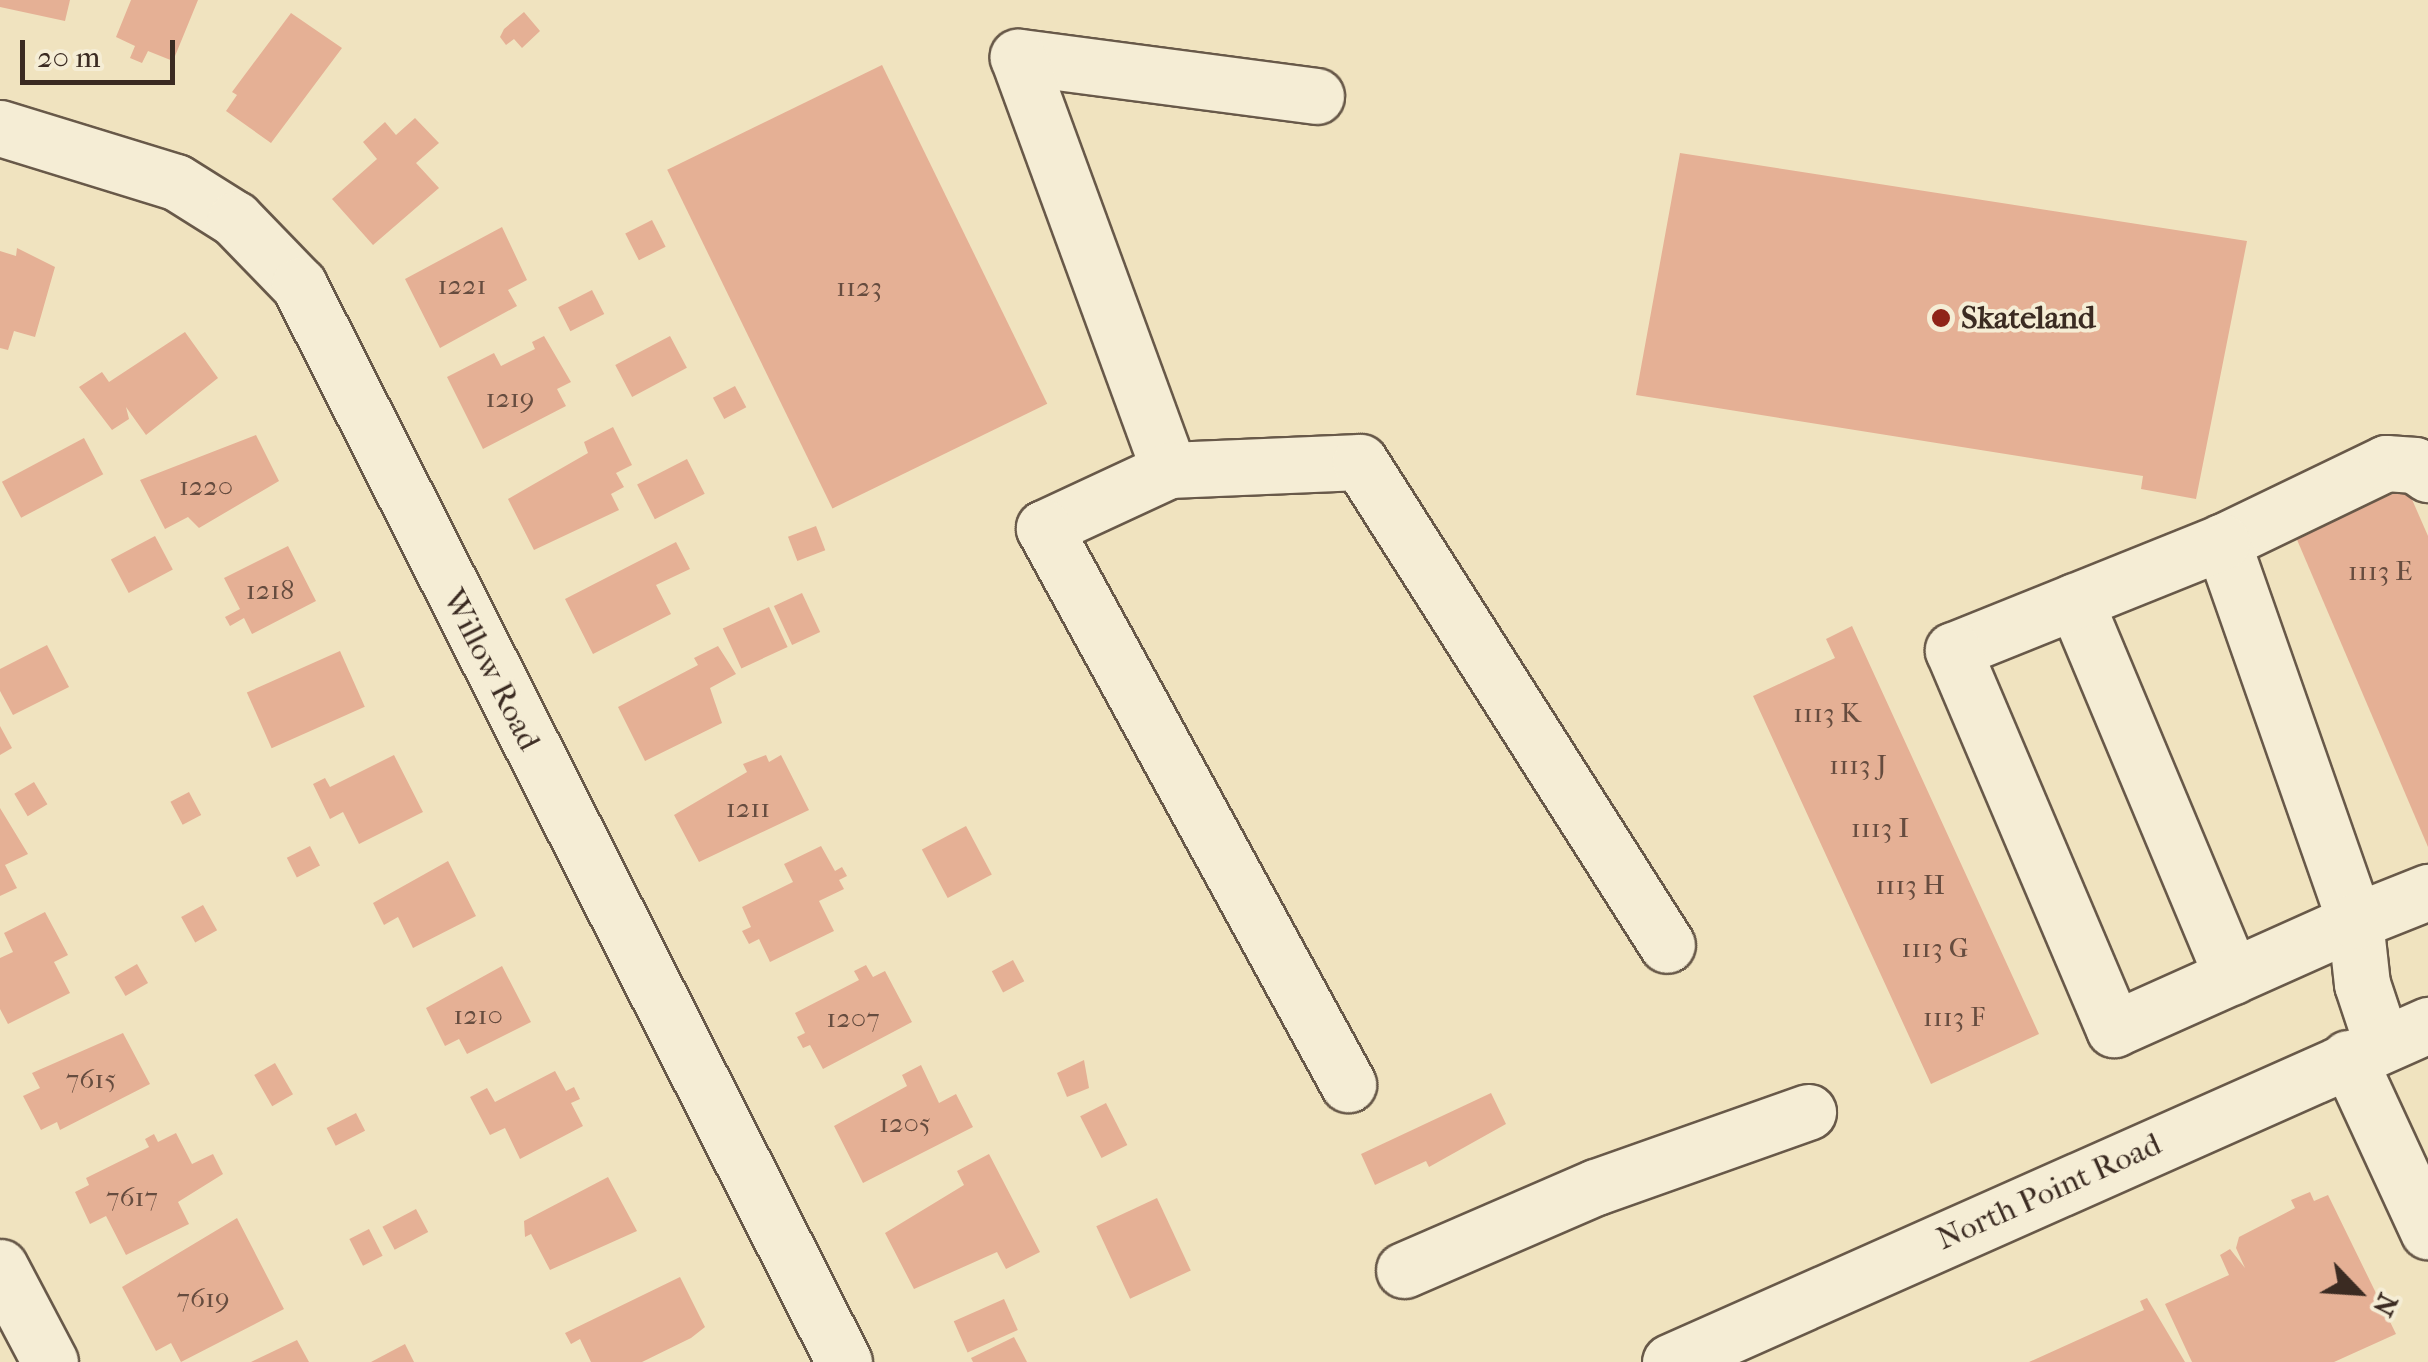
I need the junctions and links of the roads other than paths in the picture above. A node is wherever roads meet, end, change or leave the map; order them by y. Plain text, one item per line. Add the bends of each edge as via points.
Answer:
1 (1316, 96) dead end
2 (0, 128) edge
3 (1169, 470) junction
4 (2428, 474) edge
5 (2222, 542) junction
6 (2075, 601) junction
7 (2428, 892) edge
8 (2355, 922) junction
9 (1667, 945) dead end
10 (2232, 976) junction
11 (2386, 1042) edge
12 (1348, 1084) dead end
13 (1808, 1112) dead end
14 (2428, 1231) edge
15 (0, 1268) edge
16 (1404, 1270) dead end
17 (50, 1362) edge
18 (844, 1362) edge
19 (1670, 1362) edge

1 - 3 street via 1018,57
2 - 18 street, Willow Road via 176,182 235,218 299,284
3 - 9 street via 1360,462
3 - 12 street via 1044,528
4 - 5 street via 2415,465 2386,464
5 - 6 street
5 - 8 street
6 - 10 street
6 - 10 street via 1953,650 2114,1029
7 - 8 street
8 - 10 street
8 - 11 street via 2362,984
11 - 14 street
11 - 19 street, North Point Road
13 - 16 street via 1596,1187
15 - 17 street

